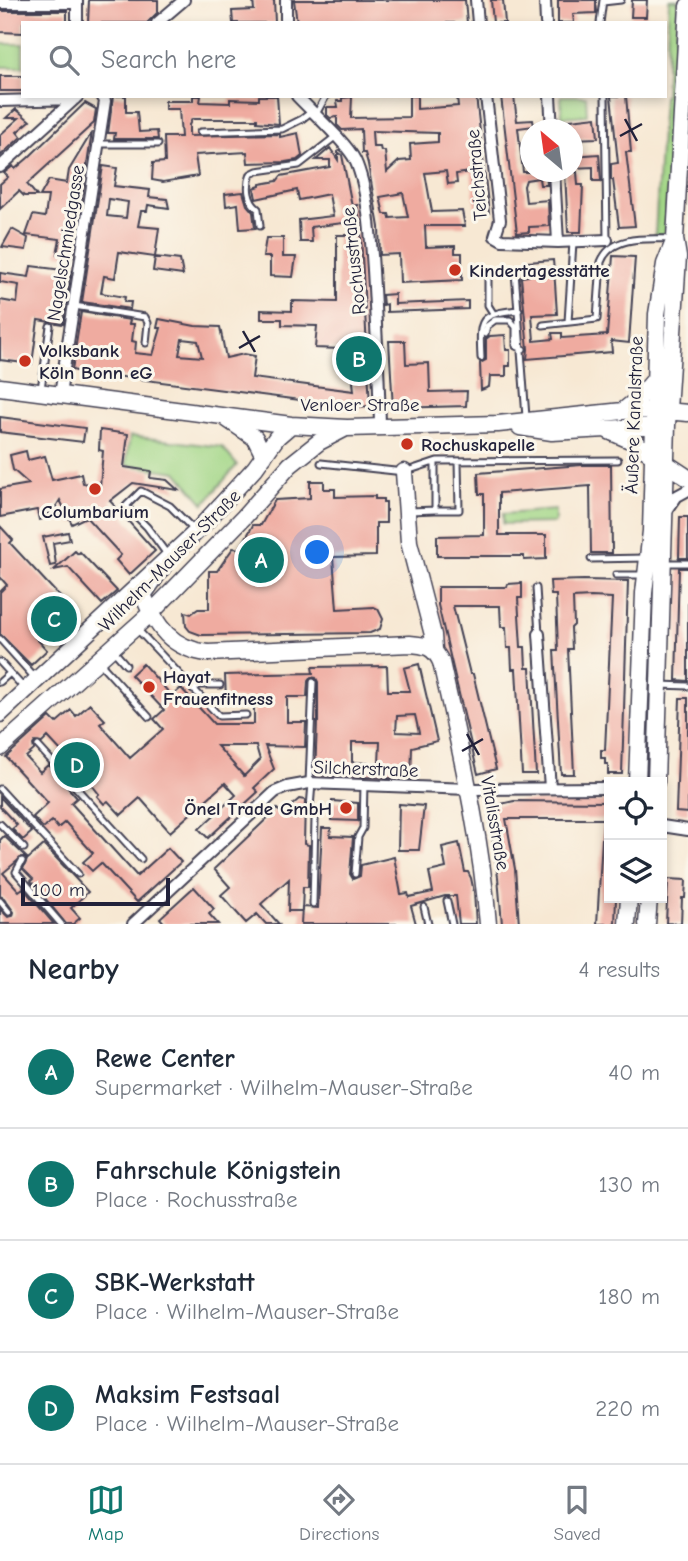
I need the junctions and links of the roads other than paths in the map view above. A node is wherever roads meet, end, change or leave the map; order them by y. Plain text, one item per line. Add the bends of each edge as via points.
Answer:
1 (184, 0) edge
2 (286, 0) edge
3 (476, 0) edge
4 (545, 0) edge
5 (621, 0) edge
6 (77, 1) edge
7 (603, 1) edge
8 (0, 3) edge
9 (688, 6) edge
10 (77, 21) edge
11 (159, 21) edge
12 (286, 21) edge
13 (478, 21) edge
14 (546, 21) edge
15 (600, 21) edge
16 (686, 78) edge
17 (76, 98) edge
18 (103, 98) edge
19 (299, 98) edge
20 (325, 98) edge
21 (486, 98) edge
22 (550, 98) edge
23 (605, 98) edge
24 (0, 101) edge
25 (313, 114) junction
26 (551, 119) edge
27 (200, 132) dead end
28 (335, 137) junction
29 (98, 144) junction
30 (158, 144) dead end
31 (0, 167) edge
32 (555, 182) edge
33 (682, 223) edge
34 (260, 226) dead end
35 (675, 239) junction
36 (607, 240) joint
37 (573, 242) junction
38 (558, 243) junction
39 (74, 306) junction
40 (519, 310) junction
41 (493, 313) junction
42 (657, 314) junction
43 (675, 319) junction
44 (568, 322) junction
45 (543, 325) dead end
46 (50, 326) dead end
47 (485, 334) dead end
48 (146, 343) dead end
49 (523, 349) junction
50 (481, 358) dead end
51 (655, 379) junction
52 (0, 387) edge
53 (40, 393) junction
54 (60, 396) junction
55 (623, 411) junction
56 (688, 413) edge
57 (223, 416) junction
58 (661, 418) junction
59 (527, 421) junction
60 (498, 424) junction
61 (688, 424) edge
62 (295, 425) junction
63 (380, 426) junction
64 (346, 428) junction
65 (606, 429) junction
66 (662, 456) junction
67 (618, 460) dead end
68 (458, 461) junction
69 (260, 462) junction
70 (435, 462) junction
71 (321, 463) dead end
72 (290, 465) junction
73 (688, 470) edge
74 (404, 472) junction
75 (688, 478) edge
76 (272, 485) junction
77 (688, 491) edge
78 (435, 510) junction
79 (406, 511) junction
80 (666, 512) junction
81 (196, 533) junction
82 (592, 559) dead end
83 (168, 560) junction
84 (657, 560) junction
85 (688, 563) edge
86 (616, 575) dead end
87 (646, 575) junction
88 (536, 588) dead end
89 (644, 593) junction
90 (663, 593) junction
91 (165, 598) junction
92 (151, 613) junction
93 (135, 627) junction
94 (539, 634) joint
95 (0, 639) edge
96 (111, 648) junction
97 (434, 649) junction
98 (227, 651) junction
99 (97, 660) junction
100 (0, 662) edge
101 (126, 665) dead end
102 (10, 673) junction
103 (0, 682) edge
104 (313, 682) dead end
105 (32, 685) junction
106 (219, 685) dead end
107 (660, 685) junction
108 (688, 686) edge
109 (193, 690) junction
110 (0, 714) edge
111 (246, 715) dead end
112 (149, 717) dead end
113 (38, 746) dead end
114 (0, 748) edge
115 (637, 777) edge
116 (656, 777) edge
117 (310, 783) junction
118 (364, 784) junction
119 (550, 788) junction
120 (604, 788) edge
121 (0, 789) edge
122 (469, 789) junction
123 (0, 824) edge
124 (667, 828) edge
125 (688, 830) edge
126 (24, 848) dead end
127 (141, 859) dead end
128 (22, 861) dead end
129 (78, 874) dead end
130 (355, 874) dead end
131 (0, 901) edge
132 (447, 901) dead end
133 (629, 903) edge
134 (649, 903) edge
135 (313, 904) dead end
136 (424, 906) dead end
137 (9, 912) dead end
138 (138, 922) edge
139 (486, 923) edge
140 (61, 924) edge
141 (428, 924) edge
142 (452, 924) edge
143 (627, 924) edge
144 (647, 924) edge

1 - 11 street
2 - 12 street
3 - 13 street
4 - 14 street
5 - 7 lane
6 - 8 street
6 - 10 street
7 - 15 lane
9 - 16 main road, Äußere Kanalstraße
16 - 33 main road, Äußere Kanalstraße
17 - 24 street
17 - 31 street
18 - 29 street, Nagelschmiedgasse
19 - 25 street, Rochusstraße
20 - 25 lane
21 - 38 street, Teichstraße via 500,220 495,236
22 - 26 street
23 - 36 lane
25 - 27 lane via 282,129
25 - 28 street, Rochusstraße
28 - 34 lane via 299,165 251,174 249,192
28 - 63 street, Rochusstraße via 354,158 367,210
29 - 30 lane
29 - 39 street, Nagelschmiedgasse
32 - 38 street
33 - 35 main road, Äußere Kanalstraße
35 - 42 main road, Äußere Kanalstraße via 665,264
35 - 43 main road, Äußere Kanalstraße via 681,279
35 - 44 lane via 638,239 613,248 601,262 597,319
36 - 37 street
37 - 38 street
37 - 44 lane
39 - 48 lane via 145,317
39 - 54 street, Nagelschmiedgasse
40 - 41 lane
40 - 41 lane via 515,272 490,273 488,305
40 - 49 lane
41 - 50 lane via 481,325
42 - 43 main road via 664,310
42 - 51 main road, Äußere Kanalstraße
43 - 58 main road, Äußere Kanalstraße
44 - 45 lane
46 - 53 lane
47 - 49 lane via 495,320 510,320 516,327 516,346
49 - 59 lane
51 - 55 main road
51 - 58 main road, Äußere Kanalstraße
52 - 53 main road, Venloer Straße
53 - 54 main road, Venloer Straße
54 - 57 main road, Venloer Straße
55 - 58 main road, Venloer Straße
55 - 59 main road, Venloer Straße
56 - 58 main road, Venloer Straße
57 - 62 main road, Venloer Straße
57 - 69 main road, Venloer Straße via 254,438
58 - 61 main road, Venloer Straße
58 - 65 main road, Venloer Straße
58 - 66 main road, Äußere Kanalstraße
59 - 60 main road, Venloer Straße
60 - 63 main road, Venloer Straße
60 - 65 main road, Venloer Straße via 552,432
62 - 64 main road, Venloer Straße
62 - 69 main road, Wilhelm-Mauser-Straße via 277,437
62 - 72 main road, Wilhelm-Mauser-Straße via 302,437
63 - 64 main road, Venloer Straße
64 - 72 main road, Wilhelm-Mauser-Straße
65 - 66 main road
66 - 73 main road
66 - 75 main road
66 - 80 main road, Äußere Kanalstraße
66 - 84 main road, Äußere Kanalstraße
67 - 68 lane
68 - 70 lane
68 - 78 lane via 459,510
69 - 76 main road
69 - 81 main road, Wilhelm-Mauser-Straße
70 - 74 lane
70 - 78 lane
71 - 74 lane
72 - 76 main road, Wilhelm-Mauser-Straße
74 - 79 main road, Vitalisstraße
76 - 91 main road, Wilhelm-Mauser-Straße
77 - 80 street via 677,496
78 - 79 lane
79 - 97 main road, Vitalisstraße
80 - 84 main road, Äußere Kanalstraße
81 - 83 main road, Wilhelm-Mauser-Straße
81 - 83 lane via 170,506 141,491 126,506 147,527
82 - 84 lane
83 - 92 main road via 143,595
83 - 105 main road, Wilhelm-Mauser-Straße
84 - 85 lane
84 - 87 main road, Äußere Kanalstraße
84 - 90 main road, Äußere Kanalstraße
86 - 87 lane
87 - 89 main road, Äußere Kanalstraße
88 - 94 lane
89 - 90 main road via 654,588
89 - 115 main road, Äußere Kanalstraße
90 - 107 main road, Äußere Kanalstraße
91 - 92 main road, Wilhelm-Mauser-Straße
91 - 98 main road via 164,612 183,636
92 - 93 main road, Wilhelm-Mauser-Straße
92 - 98 main road via 180,646 192,651
93 - 96 main road, Wilhelm-Mauser-Straße
93 - 109 lane
94 - 119 street
95 - 105 lane
96 - 99 main road, Wilhelm-Mauser-Straße
96 - 101 lane
97 - 98 main road via 410,644
97 - 122 main road, Vitalisstraße
99 - 112 lane
99 - 114 main road, Wilhelm-Mauser-Straße via 24,731
100 - 102 lane
102 - 103 lane
102 - 105 lane
104 - 117 lane
105 - 110 main road, Wilhelm-Mauser-Straße
106 - 109 lane via 200,685
107 - 108 lane
107 - 116 main road, Äußere Kanalstraße
109 - 111 lane via 219,716
113 - 127 lane
117 - 118 street, Silcherstraße
117 - 135 lane via 315,819
117 - 138 street, Silcherstraße via 275,792
118 - 122 street, Silcherstraße
118 - 130 lane
119 - 120 street, Silcherstraße
119 - 122 street, Silcherstraße
121 - 129 lane
122 - 139 main road, Vitalisstraße via 484,876
123 - 126 lane
124 - 125 street
128 - 140 lane via 16,872
131 - 137 lane
132 - 142 lane
133 - 143 main road
134 - 144 main road
136 - 141 lane

